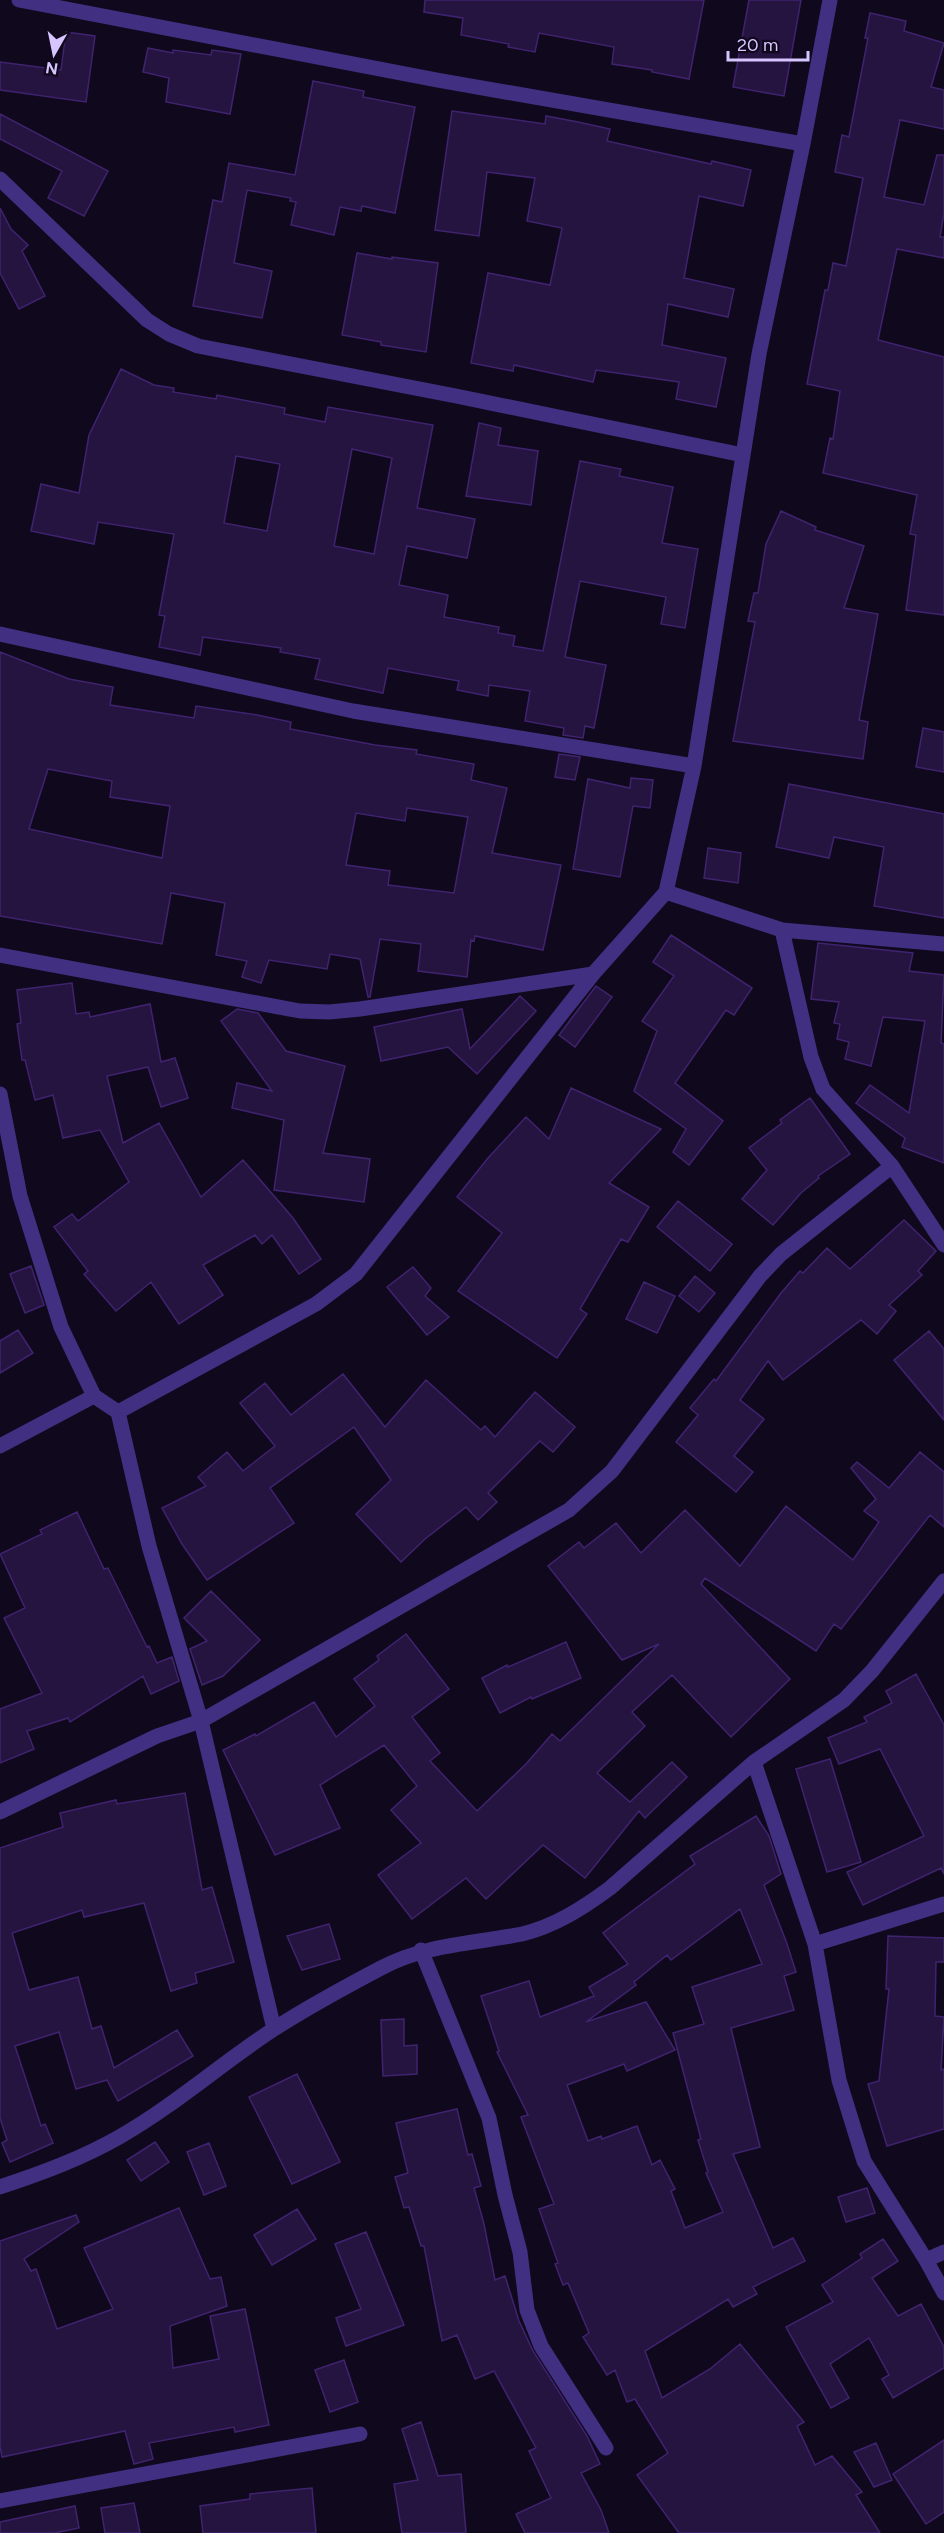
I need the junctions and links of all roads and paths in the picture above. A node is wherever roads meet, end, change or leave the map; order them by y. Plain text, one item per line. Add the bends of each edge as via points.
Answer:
1 (19, 0) edge
2 (830, 0) edge
3 (803, 144) junction
4 (0, 179) edge
5 (743, 455) junction
6 (0, 634) edge
7 (693, 766) junction
8 (666, 892) junction
9 (782, 930) junction
10 (944, 944) edge
11 (0, 955) edge
12 (593, 974) junction
13 (0, 1094) edge
14 (892, 1166) junction
15 (944, 1245) edge
16 (94, 1396) junction
17 (118, 1412) junction
18 (0, 1446) edge
19 (944, 1581) edge
20 (201, 1721) junction
21 (754, 1762) junction
22 (0, 1812) edge
23 (944, 1904) edge
24 (815, 1944) junction
25 (421, 1950) junction
26 (274, 2029) junction
27 (0, 2187) edge
28 (944, 2252) edge
29 (926, 2260) junction
30 (944, 2293) edge
31 (360, 2434) dead end
32 (606, 2448) dead end
33 (0, 2501) edge

1 - 3 street via 437,80
2 - 3 street
3 - 5 street via 759,354
4 - 5 street via 147,321 198,346
5 - 7 street
6 - 7 street via 353,711
7 - 8 street
8 - 9 street
8 - 12 street
9 - 10 street
9 - 14 street via 811,1057 823,1089
11 - 12 street via 300,1011 329,1012
12 - 17 street via 356,1274 316,1304
13 - 16 street via 20,1196 47,1284 61,1327
14 - 15 street
14 - 20 street via 781,1254 760,1276 612,1471 568,1510
16 - 17 street
16 - 18 street
17 - 20 street via 149,1546
19 - 21 street via 844,1700
20 - 22 street via 157,1736
20 - 26 street
21 - 24 street
21 - 25 street via 585,1907 524,1933
23 - 24 street
24 - 29 street via 839,2080 864,2161
25 - 26 street via 383,1966
25 - 32 street via 489,2118 520,2252 527,2310 541,2346
26 - 27 street via 158,2114 120,2136 83,2156
28 - 29 street
29 - 30 street
31 - 33 street

